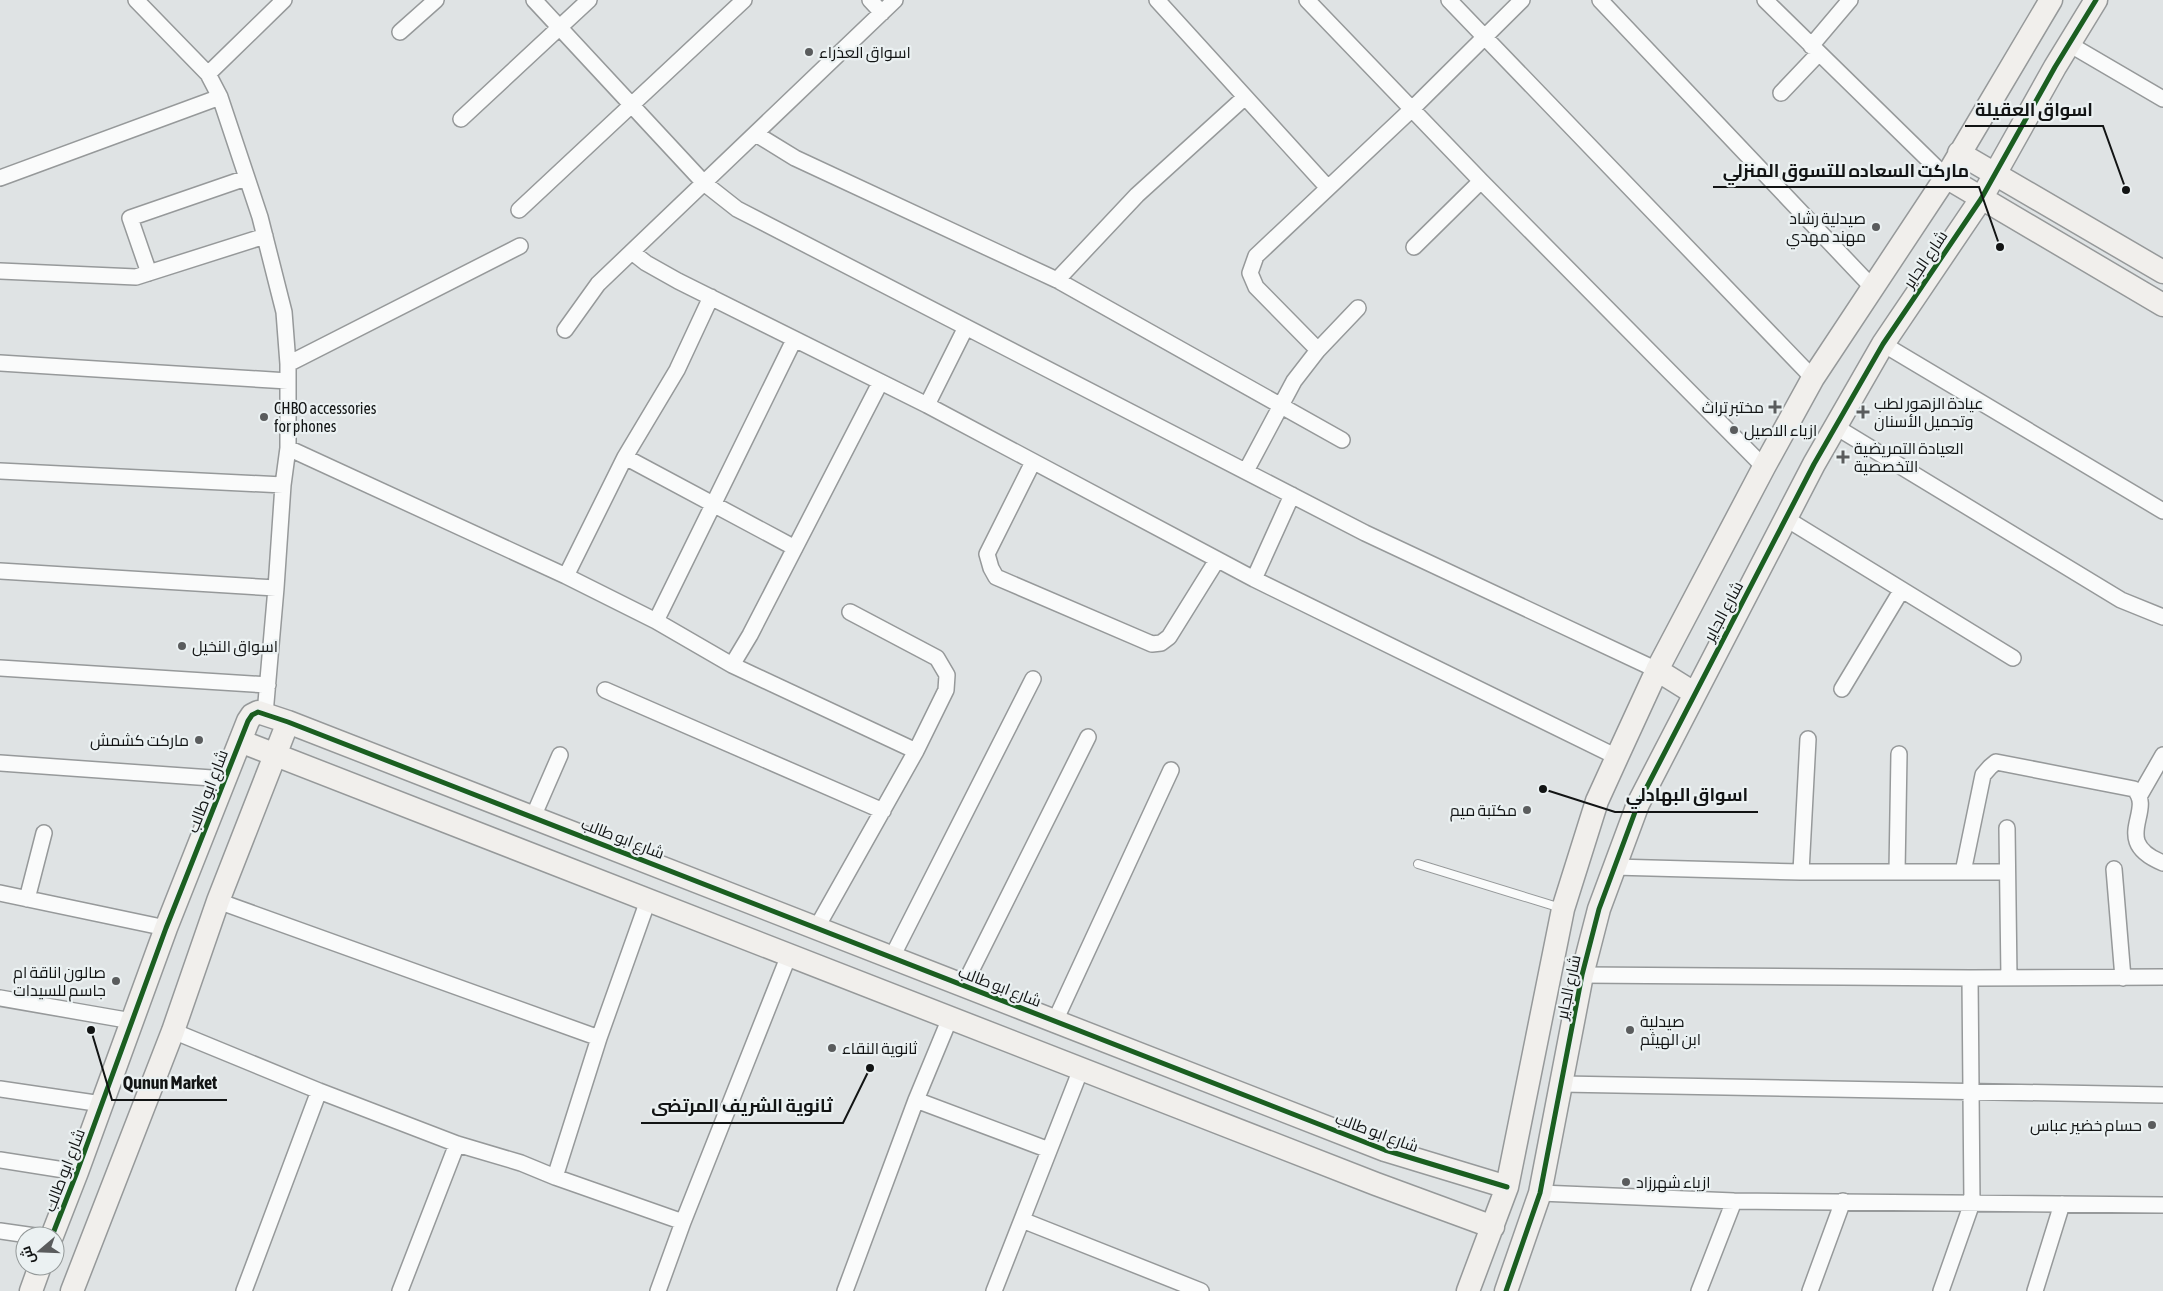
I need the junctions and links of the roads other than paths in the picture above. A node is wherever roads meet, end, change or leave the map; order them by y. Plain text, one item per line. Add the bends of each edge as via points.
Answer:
1 (284, 0) edge
2 (436, 0) edge
3 (534, 0) edge
4 (589, 0) edge
5 (744, 0) edge
6 (870, 0) edge
7 (896, 0) edge
8 (1157, 0) edge
9 (1307, 0) edge
10 (1450, 0) edge
11 (1522, 0) edge
12 (1600, 0) edge
13 (1765, 0) edge
14 (1850, 0) edge
15 (2051, 0) edge
16 (2096, 0) edge
17 (145, 3) edge
18 (882, 13) junction
19 (560, 28) junction
20 (400, 32) dead end
21 (1485, 38) junction
22 (2069, 44) junction
23 (1815, 50) junction
24 (208, 74) junction
25 (1780, 93) dead end
26 (220, 96) junction
27 (1245, 97) junction
28 (2163, 99) edge
29 (632, 105) junction
30 (1412, 109) junction
31 (461, 119) dead end
32 (756, 134) junction
33 (1959, 153) junction
34 (1994, 173) junction
35 (1946, 177) junction
36 (0, 178) edge
37 (246, 178) junction
38 (1481, 181) junction
39 (704, 183) junction
40 (1328, 188) junction
41 (1980, 199) junction
42 (519, 210) dead end
43 (265, 236) junction
44 (520, 246) dead end
45 (1414, 247) dead end
46 (632, 252) junction
47 (0, 271) edge
48 (2163, 272) edge
49 (150, 273) junction
50 (1057, 280) junction
51 (1872, 287) junction
52 (711, 297) junction
53 (2163, 306) edge
54 (1358, 308) dead end
55 (966, 327) junction
56 (565, 330) dead end
57 (794, 340) junction
58 (1883, 344) junction
59 (1318, 350) junction
60 (0, 362) edge
61 (288, 364) junction
62 (1814, 378) junction
63 (288, 381) junction
64 (880, 383) junction
65 (1281, 404) junction
66 (927, 405) junction
67 (1836, 427) junction
68 (1342, 440) dead end
69 (288, 448) junction
70 (625, 457) junction
71 (1033, 462) junction
72 (1764, 467) junction
73 (0, 471) edge
74 (1246, 471) junction
75 (283, 485) junction
76 (1292, 496) junction
77 (714, 504) junction
78 (2163, 512) edge
79 (1785, 518) junction
80 (795, 548) junction
81 (1217, 560) junction
82 (0, 571) edge
83 (566, 576) junction
84 (1254, 579) junction
85 (276, 588) junction
86 (1901, 590) junction
87 (850, 612) dead end
88 (2163, 617) edge
89 (656, 621) junction
90 (2013, 658) dead end
91 (732, 666) junction
92 (0, 668) edge
93 (1657, 670) junction
94 (1033, 679) dead end
95 (268, 685) junction
96 (1842, 689) dead end
97 (605, 690) dead end
98 (1694, 693) junction
99 (265, 714) junction
100 (288, 722) junction
101 (1088, 737) dead end
102 (1808, 739) dead end
103 (240, 741) junction
104 (916, 751) junction
105 (274, 754) junction
106 (1899, 754) dead end
107 (2163, 754) edge
108 (560, 755) dead end
109 (1617, 757) junction
110 (0, 763) edge
111 (1171, 770) dead end
112 (226, 779) junction
113 (460, 789) junction
114 (2140, 795) junction
115 (883, 811) junction
116 (533, 817) junction
117 (448, 822) junction
118 (2007, 828) dead end
119 (44, 833) dead end
120 (2163, 863) edge
121 (1418, 864) dead end
122 (1614, 867) junction
123 (2114, 869) dead end
124 (1801, 872) junction
125 (1896, 872) junction
126 (1963, 872) junction
127 (2007, 872) junction
128 (0, 893) edge
129 (27, 899) junction
130 (218, 902) junction
131 (646, 906) dead end
132 (1563, 909) junction
133 (817, 927) junction
134 (166, 928) junction
135 (789, 955) junction
136 (892, 957) junction
137 (1582, 975) junction
138 (2163, 977) edge
139 (1970, 978) junction
140 (2009, 978) junction
141 (2122, 978) junction
142 (964, 985) junction
143 (0, 998) edge
144 (950, 1018) junction
145 (132, 1021) junction
146 (1055, 1021) junction
147 (173, 1031) junction
148 (599, 1038) junction
149 (1080, 1069) junction
150 (1562, 1084) junction
151 (0, 1089) edge
152 (318, 1091) junction
153 (1972, 1093) junction
154 (2163, 1095) edge
155 (916, 1100) junction
156 (102, 1104) junction
157 (457, 1144) junction
158 (1049, 1150) junction
159 (1385, 1150) junction
160 (0, 1160) edge
161 (77, 1172) junction
162 (555, 1177) junction
163 (1376, 1184) junction
164 (1508, 1187) junction
165 (1540, 1193) junction
166 (1734, 1201) junction
167 (1843, 1201) junction
168 (1972, 1203) junction
169 (2062, 1204) junction
170 (2163, 1205) edge
171 (1022, 1220) junction
172 (683, 1222) junction
173 (56, 1226) edge
174 (1493, 1227) junction
175 (0, 1231) edge
176 (15, 1233) edge
177 (36, 1276) edge
178 (1814, 1290) edge
179 (31, 1291) edge
180 (72, 1291) edge
181 (244, 1291) edge
182 (400, 1291) edge
183 (658, 1291) edge
184 (845, 1291) edge
185 (994, 1291) edge
186 (1201, 1291) edge
187 (1468, 1291) edge
188 (1506, 1291) edge
189 (1699, 1291) edge
190 (1941, 1291) edge
191 (2035, 1291) edge

1 - 24 street
2 - 20 street
3 - 19 street
4 - 19 street
5 - 29 street
6 - 18 street
7 - 18 street
8 - 27 street
9 - 30 street
10 - 21 street
11 - 21 street
12 - 51 street
13 - 23 street
14 - 23 street
15 - 33 street, شارع الجاير
16 - 22 street, شارع الجاير
17 - 24 street
18 - 32 street
19 - 29 street
19 - 31 street
21 - 30 street
21 - 62 street
22 - 28 street
22 - 34 street, شارع الجاير
23 - 25 street
23 - 35 street
24 - 26 street
26 - 36 street
26 - 37 street
27 - 40 street
27 - 50 street via 1138,195
29 - 39 street
29 - 42 street
30 - 38 street
30 - 40 street
32 - 39 street
32 - 50 street via 795,158
33 - 34 street
33 - 35 street, شارع الجاير
34 - 41 street, شارع الجاير
34 - 48 street
35 - 41 street
35 - 51 street, شارع الجاير
37 - 43 street
37 - 49 street via 130,218
38 - 45 street
38 - 72 street
39 - 46 street
39 - 55 street via 737,209
40 - 59 street via 1256,256 1250,273 1256,286
41 - 53 street
41 - 58 street, شارع الجاير
43 - 49 street
43 - 61 street via 284,312
44 - 61 street
46 - 52 street via 646,263
46 - 56 street via 598,284
47 - 49 street via 136,277
50 - 65 street
51 - 62 street, شارع الجاير
52 - 57 street
52 - 70 street via 678,370
54 - 59 street
55 - 66 street
55 - 74 street
57 - 64 street
57 - 77 street
58 - 67 street, شارع الجاير
58 - 78 street
59 - 65 street
60 - 63 street
61 - 63 street
62 - 72 street, شارع الجاير
63 - 69 street
64 - 66 street
64 - 80 street
65 - 68 street
65 - 74 street
66 - 71 street
67 - 79 street, شارع الجاير
67 - 88 street via 2120,600
69 - 75 street
69 - 83 street
70 - 77 street
70 - 83 street
71 - 81 street
71 - 81 street via 988,554 996,578 1152,644 1161,643 1169,636
72 - 93 street, شارع الجاير
73 - 75 street
74 - 76 street
75 - 85 street
76 - 84 street
76 - 93 street
77 - 80 street
77 - 89 street
79 - 86 street
79 - 98 street, شارع الجاير
80 - 91 street
81 - 84 street
82 - 85 street
83 - 89 street
84 - 109 street
85 - 95 street
86 - 90 street
86 - 96 street
87 - 104 street via 937,658 947,675 946,690
89 - 91 street
91 - 104 street
92 - 95 street
93 - 98 street
93 - 109 street, شارع الجاير
94 - 136 street
95 - 99 street
97 - 115 street
98 - 122 street, شارع الجاير via 1638,804
99 - 100 street, شارع ابو طالب
99 - 103 street, شارع ابو طالب via 258,712 252,715
100 - 105 street
100 - 113 street, شارع ابو طالب
101 - 142 street
102 - 124 street
103 - 105 street, شارع ابو طالب
103 - 112 street, شارع ابو طالب
104 - 115 street
105 - 117 street, شارع ابو طالب
105 - 130 street
106 - 125 street
107 - 114 street
108 - 116 street
109 - 132 street, شارع الجاير via 1597,801
110 - 112 street
111 - 146 street
112 - 134 street, شارع ابو طالب
113 - 116 street, شارع ابو طالب
113 - 117 street
114 - 120 street via 2134,830 2138,846 2151,858
114 - 126 street via 2134,789 1996,762 1983,775
115 - 133 street
116 - 133 street, شارع ابو طالب
117 - 135 street, شارع ابو طالب
118 - 127 street
119 - 129 street
121 - 132 lane
122 - 124 street
122 - 137 street, شارع الجاير
123 - 141 street
124 - 125 street
125 - 126 street
126 - 127 street
127 - 140 street
128 - 129 street
129 - 134 street
130 - 147 street
130 - 148 street
131 - 148 street
132 - 164 street, شارع الجاير
133 - 136 street, شارع ابو طالب
134 - 145 street, شارع ابو طالب
135 - 144 street, شارع ابو طالب
135 - 172 street
136 - 142 street, شارع ابو طالب
137 - 139 street
137 - 150 street, شارع الجاير
138 - 141 street
139 - 140 street
139 - 153 street
140 - 141 street
142 - 146 street, شارع ابو طالب
143 - 145 street
144 - 149 street, شارع ابو طالب
144 - 155 street
145 - 156 street, شارع ابو طالب
146 - 159 street, شارع ابو طالب
147 - 152 street
147 - 180 street
148 - 162 street
149 - 158 street
149 - 163 street, شارع ابو طالب
150 - 153 street
150 - 165 street, شارع الجاير
151 - 156 street
152 - 157 street
152 - 181 street
153 - 154 street
153 - 168 street
155 - 158 street
155 - 184 street
156 - 161 street, شارع ابو طالب
157 - 162 street
157 - 182 street
158 - 171 street
159 - 163 street
159 - 164 street, شارع ابو طالب
160 - 161 street
161 - 173 street, شارع ابو طالب
162 - 172 street
163 - 174 street, شارع ابو طالب
164 - 174 street, شارع الجاير
165 - 166 street
165 - 188 street, شارع الجاير
166 - 167 street
166 - 189 street
167 - 168 street
167 - 178 street
168 - 169 street
168 - 190 street
169 - 170 street
169 - 191 street
171 - 185 street
171 - 186 street
172 - 183 street
174 - 187 street, شارع الجاير
175 - 176 street
177 - 179 street

